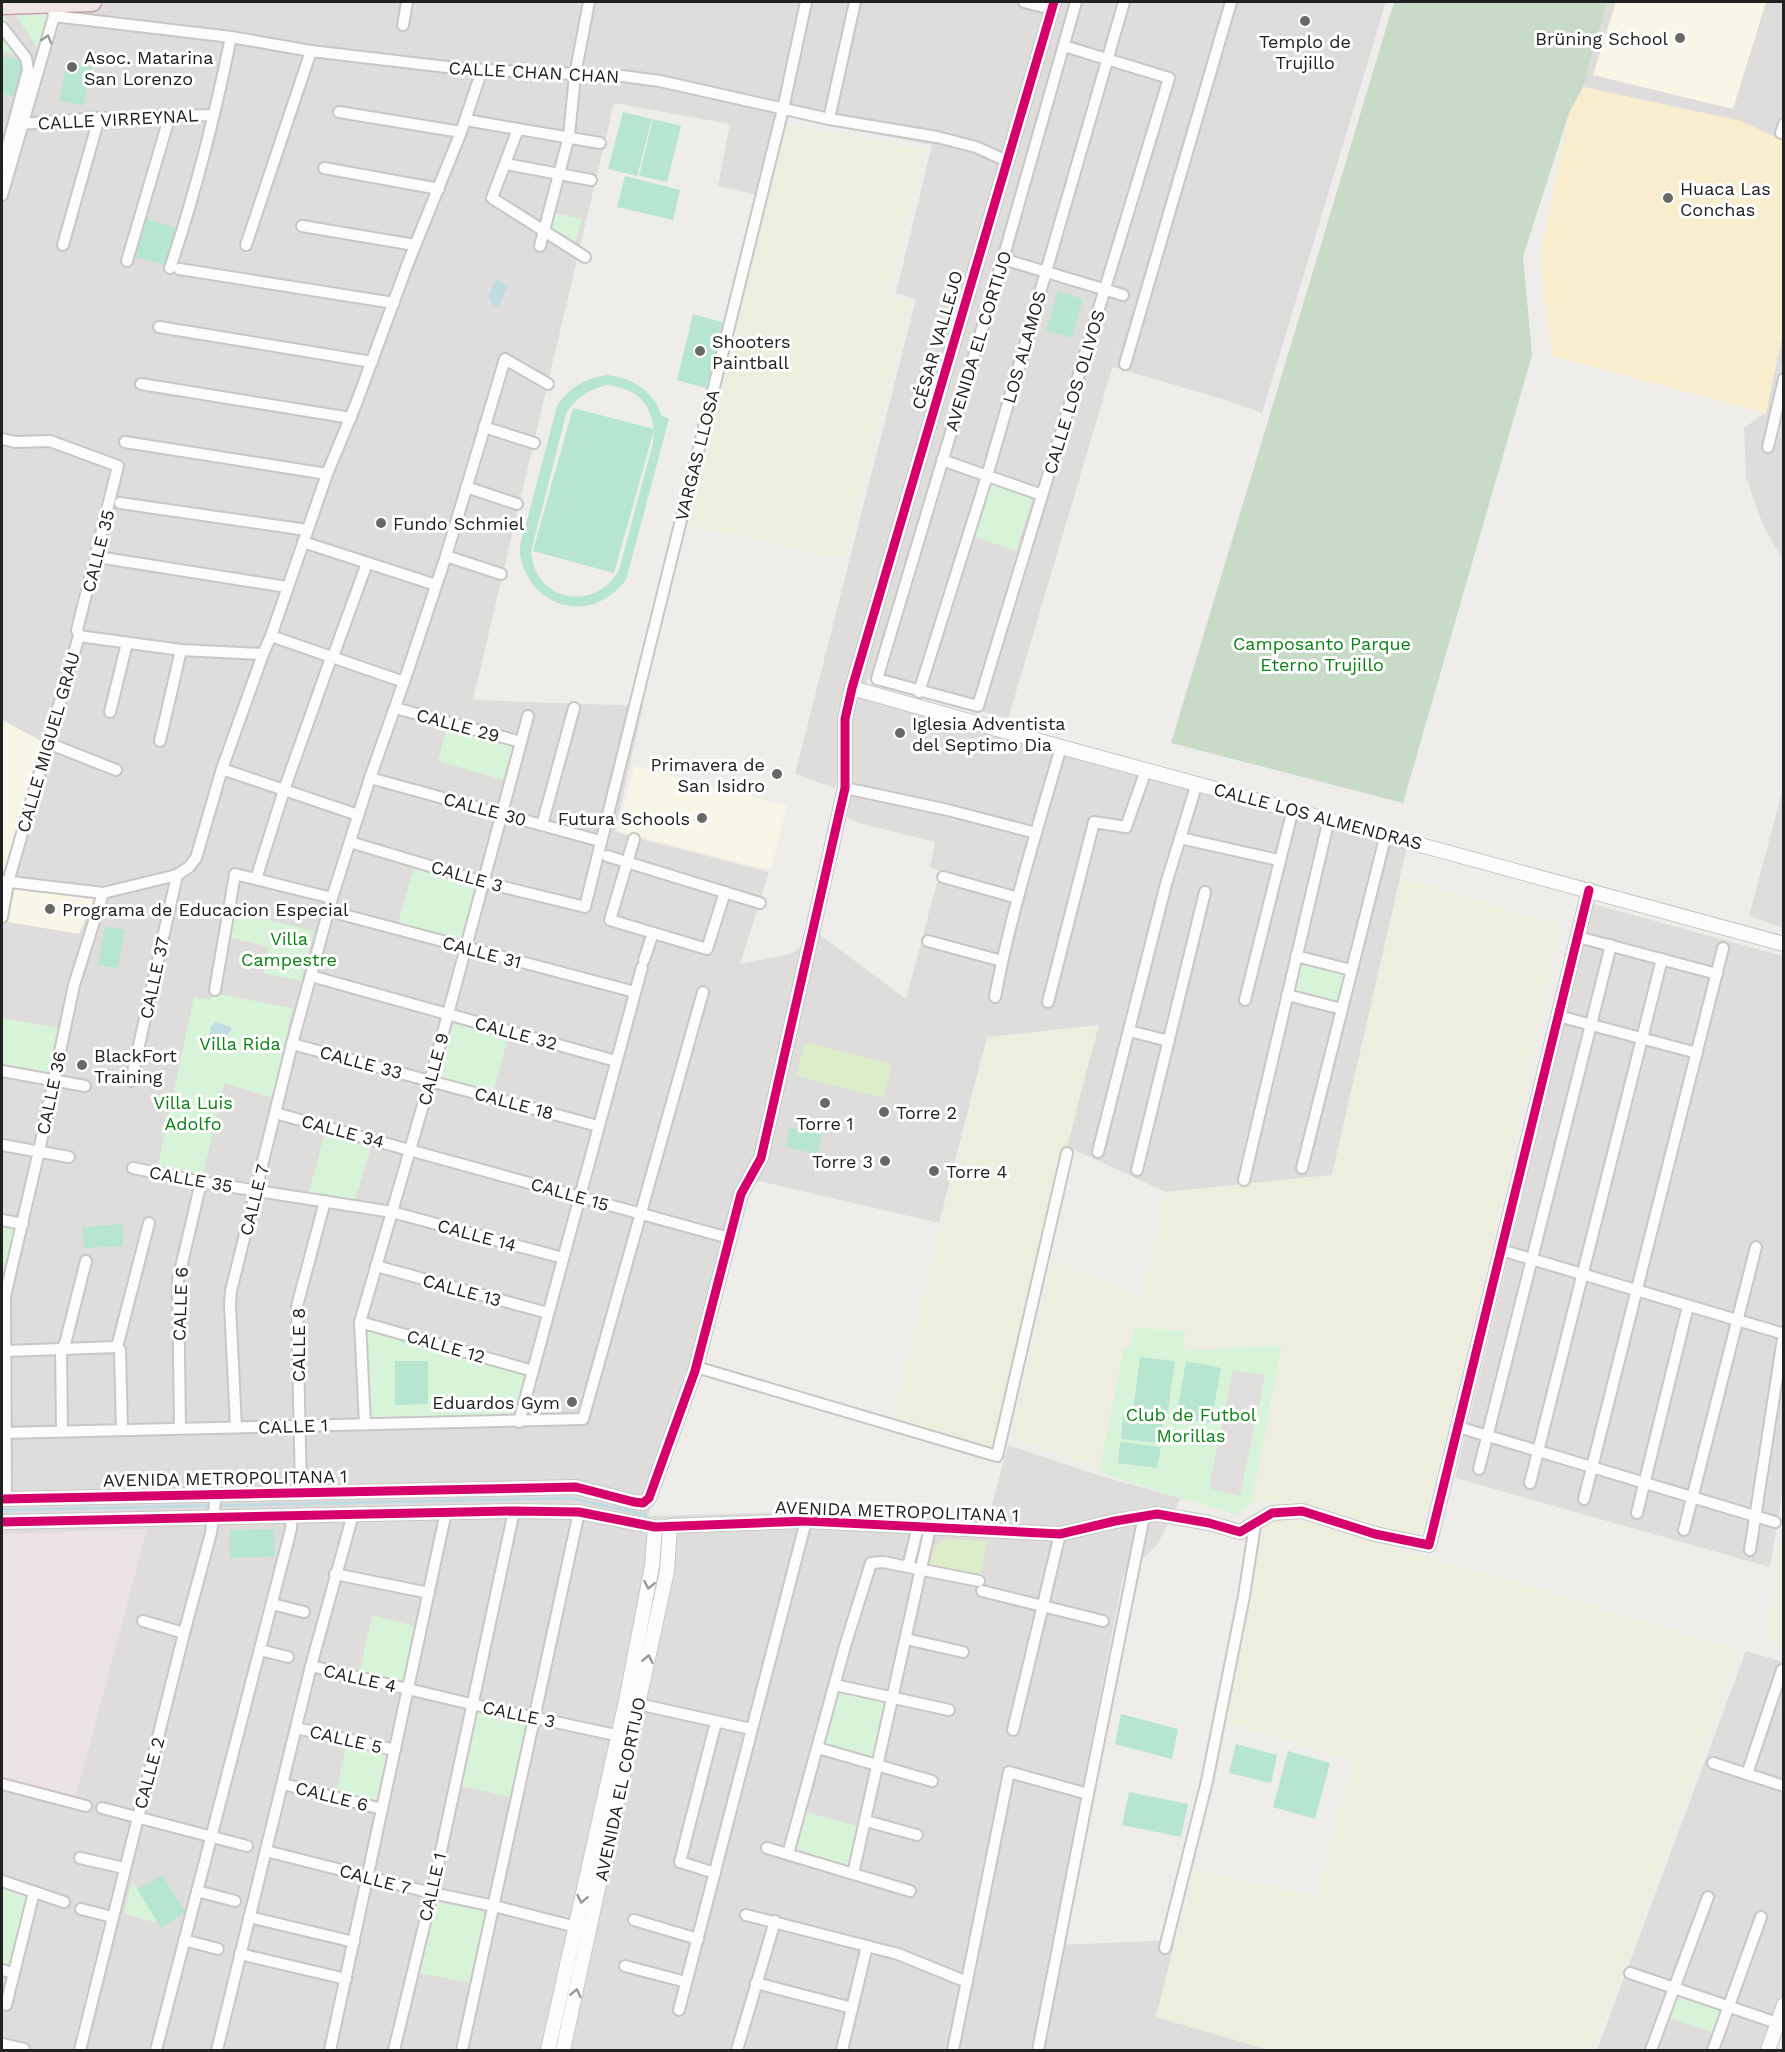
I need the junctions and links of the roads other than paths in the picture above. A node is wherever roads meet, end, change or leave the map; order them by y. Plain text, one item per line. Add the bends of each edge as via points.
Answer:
1 (92, 2) edge
2 (407, 2) edge
3 (589, 2) edge
4 (806, 2) edge
5 (855, 2) edge
6 (1024, 2) edge
7 (1076, 2) edge
8 (1124, 2) edge
9 (1231, 2) edge
10 (2, 5) edge
11 (1053, 5) edge
12 (50, 10) junction
13 (403, 25) dead end
14 (2, 27) edge
15 (231, 37) junction
16 (1064, 46) junction
17 (311, 51) junction
18 (1107, 58) junction
19 (482, 70) junction
20 (575, 75) junction
21 (783, 109) junction
22 (339, 112) dead end
23 (170, 115) junction
24 (214, 115) junction
25 (99, 118) junction
26 (829, 119) junction
27 (466, 120) junction
28 (22, 124) junction
29 (518, 129) junction
30 (461, 132) junction
31 (569, 136) junction
32 (600, 143) dead end
33 (6, 154) edge
34 (1007, 161) junction
35 (506, 164) junction
36 (2, 166) edge
37 (324, 168) dead end
38 (560, 174) junction
39 (591, 180) dead end
40 (439, 189) junction
41 (2, 195) edge
42 (302, 226) dead end
43 (544, 231) junction
44 (63, 245) dead end
45 (246, 245) dead end
46 (416, 245) junction
47 (540, 246) dead end
48 (585, 257) dead end
49 (1003, 259) junction
50 (127, 261) dead end
51 (1046, 271) junction
52 (1105, 290) junction
53 (1123, 295) dead end
54 (393, 303) junction
55 (159, 327) dead end
56 (372, 362) junction
57 (1125, 364) dead end
58 (1784, 379) edge
59 (141, 384) dead end
60 (548, 384) dead end
61 (351, 418) junction
62 (483, 427) junction
63 (2, 439) edge
64 (125, 442) dead end
65 (534, 443) dead end
66 (1768, 447) dead end
67 (942, 460) junction
68 (327, 474) junction
69 (987, 476) junction
70 (466, 487) junction
71 (1042, 495) junction
72 (120, 503) dead end
73 (516, 504) dead end
74 (307, 530) junction
75 (303, 542) junction
76 (446, 556) junction
77 (104, 558) dead end
78 (368, 563) junction
79 (501, 574) dead end
80 (436, 585) junction
81 (287, 587) junction
82 (79, 636) junction
83 (271, 636) junction
84 (127, 643) junction
85 (181, 650) junction
86 (263, 654) junction
87 (332, 656) junction
88 (404, 682) junction
89 (852, 688) junction
90 (919, 692) junction
91 (394, 708) junction
92 (574, 708) dead end
93 (110, 712) dead end
94 (528, 716) dead end
95 (160, 741) dead end
96 (521, 742) junction
97 (48, 743) junction
98 (1061, 747) junction
99 (222, 769) junction
100 (116, 770) dead end
101 (1146, 770) junction
102 (370, 778) junction
103 (1197, 783) junction
104 (845, 788) junction
105 (284, 790) junction
106 (1293, 809) junction
107 (501, 814) junction
108 (358, 815) junction
109 (1329, 819) junction
110 (542, 825) junction
111 (1036, 833) junction
112 (1386, 834) junction
113 (1180, 838) junction
114 (634, 839) dead end
115 (600, 841) junction
116 (350, 842) junction
117 (607, 856) dead end
118 (1278, 860) junction
119 (627, 862) junction
120 (177, 876) junction
121 (943, 877) dead end
122 (256, 879) junction
123 (5, 881) edge
124 (483, 882) junction
125 (1589, 890) junction
126 (725, 892) junction
127 (1205, 892) dead end
128 (103, 893) junction
129 (332, 898) junction
130 (1018, 898) junction
131 (760, 903) dead end
132 (585, 907) joint
133 (329, 911) junction
134 (2, 917) edge
135 (653, 933) junction
136 (1578, 937) junction
137 (928, 941) dead end
138 (1784, 944) edge
139 (1611, 945) junction
140 (466, 948) junction
141 (1723, 948) dead end
142 (1296, 956) junction
143 (1662, 959) junction
144 (1002, 961) junction
145 (1352, 970) junction
146 (1716, 974) junction
147 (311, 976) junction
148 (215, 990) dead end
149 (703, 992) dead end
150 (635, 993) junction
151 (1287, 995) junction
152 (995, 996) dead end
153 (1245, 1000) dead end
154 (1048, 1002) dead end
155 (1342, 1009) junction
156 (448, 1014) junction
157 (1558, 1016) junction
158 (1591, 1024) junction
159 (1129, 1031) junction
160 (1642, 1038) junction
161 (1169, 1041) junction
162 (292, 1044) junction
163 (1697, 1053) junction
164 (616, 1061) junction
165 (2, 1071) edge
166 (54, 1081) junction
167 (132, 1081) dead end
168 (429, 1081) junction
169 (85, 1086) dead end
170 (275, 1113) junction
171 (598, 1126) junction
172 (2, 1144) edge
173 (410, 1149) junction
174 (39, 1151) junction
175 (1098, 1152) dead end
176 (1067, 1153) dead end
177 (69, 1156) dead end
178 (133, 1168) dead end
179 (1302, 1168) dead end
180 (1137, 1170) dead end
181 (1244, 1180) dead end
182 (201, 1182) junction
183 (256, 1191) junction
184 (579, 1196) junction
185 (325, 1201) junction
186 (392, 1212) junction
187 (640, 1214) junction
188 (2, 1220) edge
189 (149, 1223) dead end
190 (23, 1224) junction
191 (729, 1238) junction
192 (1756, 1247) dead end
193 (1501, 1250) junction
194 (563, 1258) junction
195 (1532, 1259) junction
196 (86, 1261) dead end
197 (376, 1266) junction
198 (1583, 1274) junction
199 (1637, 1290) junction
200 (3, 1295) edge
201 (1688, 1306) junction
202 (548, 1313) junction
203 (1737, 1320) junction
204 (360, 1322) junction
205 (1783, 1333) edge
206 (117, 1347) junction
207 (62, 1348) junction
208 (5, 1351) junction
209 (696, 1367) junction
210 (533, 1371) junction
211 (519, 1422) junction
212 (365, 1424) junction
213 (299, 1426) junction
214 (236, 1427) junction
215 (1458, 1427) junction
216 (180, 1428) junction
217 (122, 1430) junction
218 (62, 1431) junction
219 (4, 1433) edge
220 (1487, 1436) junction
221 (1538, 1451) junction
222 (1592, 1467) junction
223 (1479, 1469) dead end
224 (1530, 1483) dead end
225 (1644, 1483) junction
226 (301, 1492) junction
227 (216, 1497) junction
228 (1692, 1497) junction
229 (1584, 1498) dead end
230 (4, 1499) edge
231 (445, 1502) junction
232 (156, 1507) junction
233 (514, 1511) junction
234 (579, 1512) junction
235 (1637, 1513) dead end
236 (215, 1514) junction
237 (353, 1514) junction
238 (1144, 1516) junction
239 (1755, 1516) junction
240 (806, 1521) junction
241 (2, 1522) edge
242 (292, 1522) junction
243 (1775, 1522) dead end
244 (1255, 1525) junction
245 (670, 1526) junction
246 (655, 1527) junction
247 (924, 1527) junction
248 (1684, 1530) dead end
249 (1060, 1534) junction
250 (1750, 1550) dead end
251 (908, 1567) junction
252 (922, 1569) junction
253 (335, 1574) junction
254 (429, 1593) junction
255 (272, 1604) junction
256 (1042, 1607) junction
257 (304, 1612) dead end
258 (143, 1621) dead end
259 (1102, 1622) dead end
260 (184, 1633) junction
261 (906, 1639) junction
262 (260, 1650) junction
263 (963, 1652) dead end
264 (288, 1657) dead end
265 (311, 1666) junction
266 (1782, 1670) edge
267 (834, 1686) junction
268 (408, 1690) junction
269 (893, 1698) junction
270 (471, 1704) junction
271 (638, 1704) junction
272 (949, 1710) dead end
273 (535, 1718) junction
274 (716, 1722) junction
275 (296, 1728) junction
276 (751, 1729) junction
277 (1013, 1730) dead end
278 (624, 1737) junction
279 (818, 1748) junction
280 (395, 1750) junction
281 (1713, 1763) dead end
282 (878, 1766) junction
283 (1747, 1774) junction
284 (932, 1781) dead end
285 (2, 1784) edge
286 (282, 1784) junction
287 (1784, 1786) edge
288 (1088, 1794) junction
289 (86, 1806) dead end
290 (102, 1808) dead end
291 (382, 1809) junction
292 (138, 1816) junction
293 (866, 1821) junction
294 (917, 1835) dead end
295 (211, 1836) junction
296 (247, 1846) dead end
297 (766, 1848) dead end
298 (266, 1851) junction
299 (788, 1854) junction
300 (80, 1858) dead end
301 (124, 1868) junction
302 (714, 1873) junction
303 (853, 1874) junction
304 (368, 1876) junction
305 (2, 1881) edge
306 (197, 1891) junction
307 (34, 1892) junction
308 (909, 1892) dead end
309 (432, 1893) junction
310 (1708, 1897) dead end
311 (235, 1901) dead end
312 (64, 1902) dead end
313 (494, 1906) junction
314 (81, 1910) dead end
315 (746, 1915) dead end
316 (112, 1917) junction
317 (249, 1917) junction
318 (1761, 1917) dead end
319 (634, 1920) dead end
320 (775, 1921) junction
321 (583, 1928) junction
322 (698, 1939) junction
323 (184, 1940) junction
324 (354, 1942) junction
325 (867, 1946) junction
326 (1165, 1948) dead end
327 (218, 1949) dead end
328 (240, 1954) junction
329 (625, 1966) dead end
330 (2, 1970) edge
331 (14, 1973) junction
332 (1630, 1973) dead end
333 (346, 1979) junction
334 (686, 1982) junction
335 (967, 1982) junction
336 (756, 1983) junction
337 (1674, 1987) junction
338 (6, 2005) dead end
339 (1784, 2005) edge
340 (1730, 2007) junction
341 (852, 2008) junction
342 (679, 2010) dead end
343 (1778, 2023) junction
344 (2, 2044) edge
345 (24, 2049) edge
346 (80, 2050) edge
347 (156, 2050) edge
348 (217, 2050) edge
349 (330, 2050) edge
350 (394, 2050) edge
351 (462, 2050) edge
352 (548, 2050) edge
353 (563, 2050) edge
354 (737, 2050) edge
355 (842, 2050) edge
356 (953, 2050) edge
357 (1038, 2050) edge
358 (1651, 2050) edge
359 (1713, 2050) edge
360 (1768, 2050) edge

1 - 12 highway
2 - 13 street
3 - 20 street
4 - 21 street, VARGAS LLOSA
5 - 26 street
6 - 11 street
7 - 16 street, AVENIDA EL CORTIJO
8 - 18 street, LOS ALAMOS
9 - 57 street
10 - 12 highway
11 - 34 street, CÉSAR VALLEJO
12 - 15 street, CALLE CHAN CHAN
28 -> 12 street
14 - 33 street via 28,63
15 - 17 street, CALLE CHAN CHAN
15 - 24 street
16 - 18 street
16 - 49 street, AVENIDA EL CORTIJO
17 - 19 street, CALLE CHAN CHAN
17 - 45 street
18 - 51 street, LOS ALAMOS
18 - 52 street, CALLE LOS OLIVOS via 1169,78
19 - 20 street, CALLE CHAN CHAN
19 - 27 street
20 - 21 street, CALLE CHAN CHAN via 660,81
20 - 31 street
21 - 26 street, CALLE CHAN CHAN
21 - 115 street, VARGAS LLOSA
22 - 30 street
23 - 24 street, CALLE VIRREYNAL
23 - 25 street, CALLE VIRREYNAL
23 - 50 street
24 - 54 street via 174,268
25 - 28 street, CALLE VIRREYNAL
25 - 44 street
26 - 34 street, CALLE CHAN CHAN via 937,137 976,147
27 - 29 street
27 - 30 street
28 - 33 street
29 - 31 street
29 - 35 street
30 - 40 street
31 - 32 street
31 - 38 street
33 - 36 street
33 - 41 street
34 - 89 street, CÉSAR VALLEJO
35 - 38 street
35 - 43 street via 492,198
37 - 40 street
38 - 39 street
38 - 43 street
40 - 46 street
42 - 46 street
43 - 47 street
43 - 48 street
46 - 54 street
49 - 51 street
49 - 67 street, AVENIDA EL CORTIJO
51 - 52 street
51 - 69 street, LOS ALAMOS
52 - 53 street
52 - 71 street, CALLE LOS OLIVOS
54 - 56 street
55 - 56 street
56 - 61 street
58 - 66 street
59 - 61 street
60 - 62 street, CALLE 7 via 505,359
61 - 68 street
62 - 65 street
62 - 70 street, CALLE 7
63 - 82 street, CALLE 35 via 50,441 118,466 77,630
64 - 68 street
67 - 69 street
67 - 90 street, AVENIDA EL CORTIJO via 877,680
68 - 74 street
69 - 71 street
69 - 90 street, LOS ALAMOS
70 - 73 street
70 - 76 street, CALLE 7
71 - 90 street, CALLE LOS OLIVOS via 978,706
72 - 74 street
74 - 75 street
75 - 78 street
75 - 81 street
76 - 79 street
76 - 80 street, CALLE 7
77 - 81 street
78 - 80 street
78 - 87 street
80 - 88 street, CALLE 7
81 - 83 street
82 - 84 street
82 - 97 street, CALLE MIGUEL GRAU
83 - 86 street
83 - 87 street
84 - 85 street
84 - 93 street
85 - 86 street
85 - 95 street
86 - 99 street
87 - 88 street
87 - 105 street
88 - 91 street, CALLE 7
89 - 98 street, CALLE LOS ALMENDRAS
89 - 104 street, CÉSAR VALLEJO via 845,719
91 - 96 street, CALLE 29
91 - 102 street, CALLE 7
92 - 110 street
94 - 96 street, CALLE 9
96 - 107 street, CALLE 9
97 - 100 street
97 - 123 street, CALLE MIGUEL GRAU
98 - 101 street, CALLE LOS ALMENDRAS
98 - 111 street
99 - 105 street
99 - 120 street via 196,858
101 - 103 street, CALLE LOS ALMENDRAS
101 - 154 street via 1126,827 1094,822
102 - 107 street, CALLE 30
102 - 108 street, CALLE 7
103 - 106 street, CALLE LOS ALMENDRAS
103 - 113 street
104 - 111 street
104 - 191 street, CÉSAR VALLEJO via 761,1158 741,1194
105 - 108 street
105 - 122 street
106 - 109 street, CALLE LOS ALMENDRAS
106 - 118 street
107 - 110 street, CALLE 30
107 - 124 street, CALLE 9
108 - 116 street, CALLE 7
109 - 112 street, CALLE LOS ALMENDRAS
109 - 142 street
110 - 115 street, CALLE 30
111 - 130 street
112 - 125 street, CALLE LOS ALMENDRAS
112 - 145 street
113 - 118 street
113 - 159 street
114 - 119 street
115 - 132 street, VARGAS LLOSA
116 - 124 street, CALLE 3
116 - 129 street, CALLE 7
117 - 119 street
118 - 153 street
119 - 126 street
119 - 135 street via 610,920
120 - 128 street
120 - 167 street, CALLE 37
121 - 130 street
122 - 129 street
122 - 148 street via 235,874
123 - 128 street
123 - 134 street
124 - 132 street, CALLE 3
124 - 140 street, CALLE 9
125 - 136 street
125 - 138 street, CALLE LOS ALMENDRAS
126 - 131 street
126 - 135 street via 706,949
127 - 161 street
128 - 166 street, CALLE 36 via 74,985
129 - 133 street, CALLE 7
130 - 144 street
133 - 140 street, CALLE 31
133 - 147 street, CALLE 7
135 - 150 street
136 - 139 street
136 - 157 street
137 - 144 street
139 - 143 street
139 - 158 street
140 - 150 street, CALLE 31
140 - 156 street, CALLE 9
141 - 146 street
142 - 145 street
142 - 151 street
143 - 146 street
143 - 160 street
144 - 152 street
145 - 155 street
146 - 163 street
147 - 156 street, CALLE 32
147 - 162 street, CALLE 7
149 - 187 street
150 - 164 street
151 - 155 street
151 - 181 street
155 - 179 street
156 - 164 street, CALLE 32
156 - 168 street, CALLE 9
157 - 158 street
157 - 193 street
158 - 160 street
158 - 195 street
159 - 161 street
159 - 175 street
160 - 163 street
160 - 198 street
161 - 180 street
162 - 168 street, CALLE 33
162 - 170 street, CALLE 7
163 - 199 street
164 - 171 street
165 - 166 street
166 - 169 street
166 - 174 street, CALLE 36
168 - 171 street, CALLE 18
168 - 173 street, CALLE 9
170 - 173 street, CALLE 34
170 - 183 street, CALLE 7
171 - 184 street
172 - 174 street
173 - 184 street, CALLE 15
173 - 186 street, CALLE 9
174 - 177 street
174 - 190 street, CALLE 36
176 - 209 street via 997,1456
178 - 182 street, CALLE 35
182 - 183 street, CALLE 35
182 - 216 street, CALLE 6 via 178,1280
183 - 185 street, CALLE 35
183 - 214 street, CALLE 7 via 230,1298
184 - 187 street, CALLE 15
184 - 194 street
185 - 186 street, CALLE 35
185 - 213 street, CALLE 8 via 297,1306
186 - 194 street, CALLE 14
186 - 197 street, CALLE 9
187 - 191 street, CALLE 15
187 - 211 street, CALLE 1 via 584,1418
188 - 190 street
189 - 206 street
190 - 200 street, CALLE 36
191 - 209 street, CÉSAR VALLEJO
192 - 203 street
193 - 195 street
193 - 215 street
194 - 202 street
195 - 198 street
195 - 220 street
196 - 207 street
197 - 202 street, CALLE 13
197 - 204 street, CALLE 9
198 - 199 street
198 - 221 street
199 - 201 street
199 - 222 street
200 - 208 street
201 - 203 street
201 - 225 street
202 - 210 street
203 - 205 street
203 - 228 street
204 - 210 street, CALLE 12
204 - 212 street, CALLE 9
205 - 239 street
206 - 207 street
206 - 217 street
207 - 208 street
207 - 218 street
208 - 219 street
209 - 231 street, CÉSAR VALLEJO via 649,1498 643,1503 576,1487
210 - 211 street
211 - 212 street, CALLE 1
212 - 213 street, CALLE 1
213 - 214 street, CALLE 1
213 - 226 street, CALLE 8
214 - 216 street, CALLE 1
215 - 220 street
215 - 244 street, AVENIDA METROPOLITANA 1 via 1429,1545 1302,1511 1272,1513
216 - 217 street, CALLE 1
217 - 218 street, CALLE 1
218 - 219 street, CALLE 1
219 - 230 street
220 - 221 street
220 - 223 street
221 - 222 street
221 - 224 street
222 - 225 street
222 - 229 street
225 - 228 street
225 - 235 street
226 - 227 street, AVENIDA METROPOLITANA 1
226 - 231 street, AVENIDA METROPOLITANA 1
227 - 232 street, AVENIDA METROPOLITANA 1
227 - 236 street, CALLE 2
228 - 239 street
228 - 248 street
230 - 232 street, AVENIDA METROPOLITANA 1
231 - 233 street, AVENIDA METROPOLITANA 1
231 - 237 street, AVENIDA METROPOLITANA 1
231 - 254 street
232 - 236 street, AVENIDA METROPOLITANA 1
232 - 241 street, AVENIDA METROPOLITANA 1
233 - 234 street, AVENIDA METROPOLITANA 1
233 - 270 street, CALLE 1
234 - 246 street, AVENIDA METROPOLITANA 1
234 - 273 street
236 - 242 street, AVENIDA METROPOLITANA 1
236 - 260 street, CALLE 2
237 - 242 street, AVENIDA METROPOLITANA 1
237 - 253 street
238 - 244 street, AVENIDA METROPOLITANA 1 via 1157,1514 1240,1532
238 - 249 street, AVENIDA METROPOLITANA 1
238 - 288 street
239 - 243 street
239 - 250 street
240 - 245 street, AVENIDA METROPOLITANA 1
240 - 247 street, AVENIDA METROPOLITANA 1
240 - 276 street
242 - 255 street
244 - 326 street via 1209,1771
245 - 246 street, AVENIDA METROPOLITANA 1
271 -> 245 street, AVENIDA EL CORTIJO via 666,1571
246 -> 278 street, AVENIDA EL CORTIJO
247 - 249 street, AVENIDA METROPOLITANA 1
247 - 251 street
247 - 252 street
249 - 256 street
251 - 252 street
251 - 267 street via 871,1563
252 - 256 street
252 - 261 street
253 - 254 street
253 - 265 street
254 - 268 street
255 - 257 street
255 - 262 street
256 - 259 street
256 - 277 street
258 - 260 street
260 - 292 street, CALLE 2
261 - 263 street
261 - 269 street
262 - 264 street
262 - 295 street
265 - 268 street, CALLE 4
265 - 275 street
266 - 283 street
267 - 269 street
267 - 279 street
268 - 270 street, CALLE 3
268 - 280 street
269 - 272 street
269 - 282 street
270 - 273 street, CALLE 3
270 - 309 street, CALLE 1
271 - 274 street
271 - 278 street, AVENIDA EL CORTIJO
273 - 278 street, CALLE 3
273 - 313 street
274 - 276 street
274 - 302 street via 680,1862
275 - 280 street, CALLE 5
275 - 286 street
276 - 302 street
278 - 321 street, AVENIDA EL CORTIJO
279 - 282 street
279 - 299 street
280 - 291 street
281 - 283 street
282 - 284 street
282 - 293 street
283 - 287 street
285 - 289 street
286 - 291 street, CALLE 6
286 - 298 street
288 - 335 street via 1009,1772
288 - 357 street
290 - 292 street
291 - 304 street
292 - 295 street
292 - 301 street, CALLE 2
293 - 294 street
293 - 303 street
295 - 296 street
295 - 306 street
297 - 299 street
298 - 304 street, CALLE 7
298 - 317 street
299 - 303 street
300 - 301 street
301 - 316 street, CALLE 2
302 - 322 street
303 - 308 street
304 - 309 street, CALLE 7
304 - 324 street
305 - 307 street
306 - 311 street
306 - 323 street
307 - 312 street
307 - 331 street
309 - 313 street, CALLE 7
309 - 350 street, CALLE 1
310 - 337 street
313 - 321 street, CALLE 7
313 - 351 street
314 - 316 street
315 - 320 street
316 - 346 street, CALLE 2
317 - 324 street
317 - 328 street
318 - 340 street
319 - 322 street
320 - 325 street
320 - 336 street
321 - 352 street, AVENIDA EL CORTIJO
353 -> 321 street, AVENIDA EL CORTIJO
322 - 334 street
323 - 327 street
323 - 347 street
324 - 333 street
325 - 335 street
325 - 341 street
328 - 333 street
328 - 348 street
329 - 334 street
330 - 331 street
331 - 338 street
332 - 337 street
333 - 349 street
334 - 342 street
335 - 356 street
336 - 341 street
336 - 354 street
337 - 340 street
337 - 358 street
339 - 343 street
340 - 343 street
340 - 359 street
341 - 355 street
343 - 360 street
344 - 345 street

